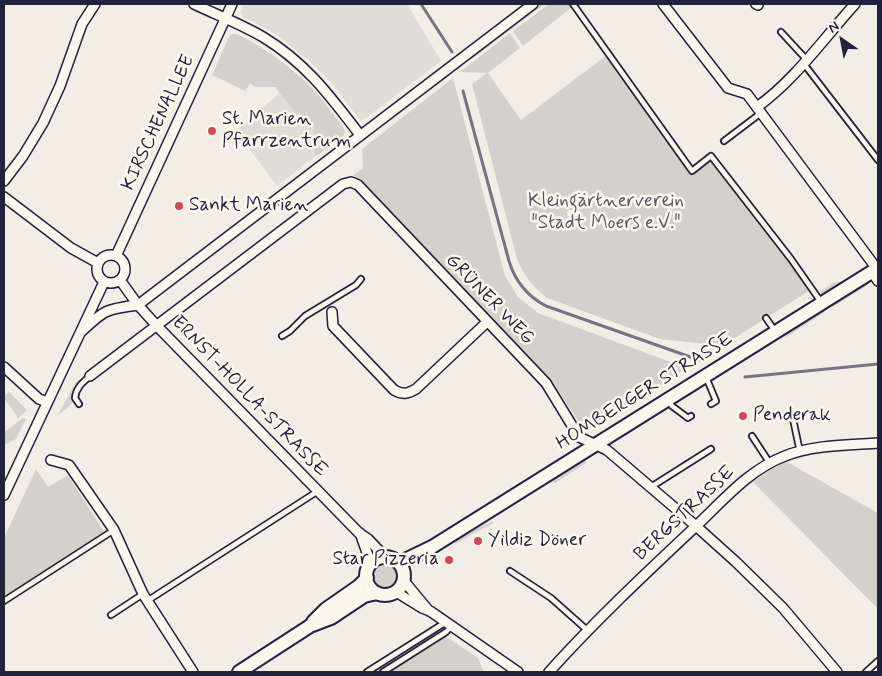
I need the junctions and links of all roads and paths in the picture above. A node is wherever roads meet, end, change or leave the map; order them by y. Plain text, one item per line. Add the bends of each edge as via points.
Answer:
1 (95, 4) edge
2 (194, 4) edge
3 (232, 4) edge
4 (533, 4) edge
5 (573, 4) edge
6 (663, 4) edge
7 (855, 4) edge
8 (225, 19) junction
9 (781, 32) dead end
10 (805, 61) junction
11 (759, 110) junction
12 (360, 135) junction
13 (724, 140) dead end
14 (878, 160) edge
15 (4, 181) edge
16 (4, 197) edge
17 (116, 256) junction
18 (98, 263) junction
19 (876, 272) edge
20 (361, 279) dead end
21 (120, 280) junction
22 (104, 282) junction
23 (326, 303) junction
24 (822, 303) junction
25 (138, 305) junction
26 (332, 312) joint
27 (766, 318) dead end
28 (487, 322) junction
29 (157, 326) junction
30 (81, 332) junction
31 (775, 332) junction
32 (282, 336) dead end
33 (4, 367) edge
34 (90, 376) joint
35 (705, 376) junction
36 (713, 393) junction
37 (707, 397) dead end
38 (668, 400) junction
39 (47, 402) junction
40 (79, 404) dead end
41 (711, 404) dead end
42 (687, 410) dead end
43 (682, 413) junction
44 (691, 416) dead end
45 (793, 419) dead end
46 (752, 436) dead end
47 (878, 443) edge
48 (596, 445) junction
49 (711, 449) dead end
50 (800, 452) junction
51 (878, 453) edge
52 (51, 460) dead end
53 (769, 462) junction
54 (650, 488) junction
55 (318, 491) junction
56 (4, 495) edge
57 (696, 526) junction
58 (114, 530) junction
59 (359, 533) junction
60 (386, 558) junction
61 (371, 564) junction
62 (510, 571) dead end
63 (402, 573) junction
64 (367, 578) junction
65 (396, 592) junction
66 (376, 593) junction
67 (145, 598) junction
68 (4, 601) edge
69 (430, 611) junction
70 (111, 615) dead end
71 (449, 624) junction
72 (310, 626) junction
73 (586, 630) junction
74 (878, 661) edge
75 (193, 672) edge
76 (239, 672) edge
77 (367, 672) edge
78 (384, 672) edge
79 (518, 672) edge
80 (549, 672) edge
81 (837, 672) edge
82 (866, 672) edge

1 - 15 street via 82,24 43,124
2 - 8 street
3 - 8 street, KIRSCHENALLEE
4 - 12 street
5 - 24 lane via 692,171 711,156
6 - 11 street via 728,88 747,94
7 - 10 street
8 - 12 street via 262,37 302,66 325,89
8 - 17 street, KIRSCHENALLEE
9 - 10 lane
10 - 11 street
10 - 14 lane
11 - 13 lane
11 - 19 street
12 - 25 street
16 - 18 street via 71,248
17 - 18 street via 106,256
17 - 21 street via 125,267
18 - 22 street via 98,275
19 - 24 main road, HOMBERGER STRASSE
20 - 23 lane
21 - 22 street
21 - 25 street, ERNST-HOLLA-STRASSE
22 - 30 street
23 - 26 lane
23 - 32 lane
24 - 31 main road, HOMBERGER STRASSE
25 - 29 street, ERNST-HOLLA-STRASSE
25 - 30 street via 116,307 101,313
26 - 28 street via 332,326 401,394 416,389
27 - 31 lane
28 - 29 street, GRÜNER WEG via 358,185 351,182 343,184
28 - 48 street, GRÜNER WEG via 546,383 579,437
29 - 34 street
29 - 55 street, ERNST-HOLLA-STRASSE
30 - 39 street
31 - 35 main road, HOMBERGER STRASSE
33 - 39 street via 39,399
34 - 40 lane via 76,392
35 - 36 lane
35 - 38 main road, HOMBERGER STRASSE
36 - 37 lane
36 - 41 lane via 716,401
38 - 43 lane
38 - 48 main road, HOMBERGER STRASSE
39 - 56 street
42 - 43 lane
43 - 44 lane via 688,418
45 - 50 lane
46 - 53 lane
47 - 50 street, BERGSTRASSE
47 - 51 street, BERGSTRASSE
48 - 54 street, GRÜNER WEG via 608,451
48 - 63 main road, HOMBERGER STRASSE via 432,548
49 - 54 lane
50 - 53 street, BERGSTRASSE
52 - 58 street via 69,465
53 - 57 street, BERGSTRASSE via 718,503
54 - 57 street, GRÜNER WEG
55 - 59 street, ERNST-HOLLA-STRASSE
55 - 67 lane
57 - 73 street, BERGSTRASSE
57 - 81 street, GRÜNER WEG via 783,608
58 - 67 street
58 - 68 lane
59 - 60 street, ERNST-HOLLA-STRASSE
59 - 61 street, ERNST-HOLLA-STRASSE
60 - 61 main road
60 - 63 main road via 391,558
61 - 64 main road
62 - 73 lane via 551,598
63 - 65 main road
63 - 69 street
64 - 66 main road
64 - 72 main road via 326,609
65 - 66 main road
65 - 69 street
66 - 72 main road via 364,596 332,618
67 - 70 lane
67 - 75 street
69 - 71 street
71 - 77 lane
71 - 78 lane via 446,632
71 - 79 street
72 - 76 main road
73 - 80 street, BERGSTRASSE
74 - 82 lane

